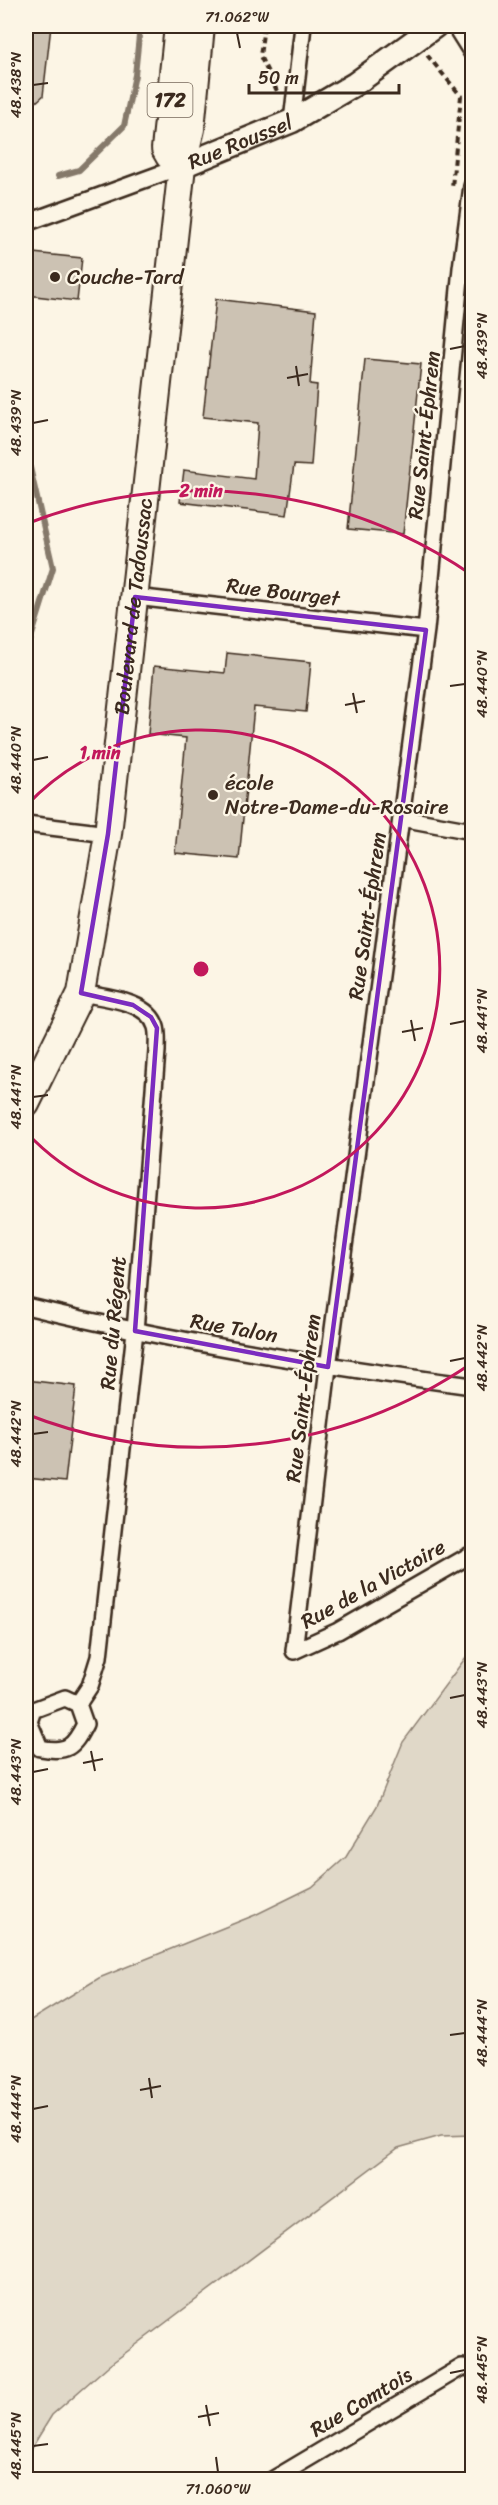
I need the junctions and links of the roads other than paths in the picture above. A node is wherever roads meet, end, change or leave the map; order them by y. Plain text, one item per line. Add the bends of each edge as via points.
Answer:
1 (178, 26) edge
2 (201, 26) edge
3 (303, 26) edge
4 (435, 26) edge
5 (455, 26) edge
6 (472, 53) edge
7 (292, 121) junction
8 (182, 166) junction
9 (472, 186) edge
10 (26, 223) edge
11 (467, 268) edge
12 (135, 597) junction
13 (426, 630) junction
14 (401, 818) junction
15 (26, 824) edge
16 (472, 831) edge
17 (108, 834) junction
18 (81, 993) junction
19 (26, 1104) edge
20 (26, 1306) edge
21 (135, 1331) junction
22 (328, 1367) junction
23 (472, 1386) edge
24 (472, 1554) edge
25 (294, 1651) joint
26 (78, 1704) dead end
27 (472, 2368) edge
28 (272, 2480) edge

1 - 8 main road, 172 via 165,149
2 - 8 main road, Boulevard de Tadoussac / 172 via 191,129
3 - 7 street
4 - 7 street, Rue Roussel via 355,84
5 - 6 street
7 - 8 street, Rue Roussel
8 - 10 street, Rue Roussel
8 - 12 main road, Boulevard de Tadoussac
9 - 11 street, Rue Saint-Éphrem
11 - 13 street, Rue Saint-Éphrem
12 - 13 street, Rue Bourget
12 - 17 main road, Boulevard de Tadoussac
13 - 14 street, Rue Saint-Éphrem
14 - 16 street
14 - 22 street, Rue Saint-Éphrem
15 - 17 street
17 - 18 main road, Boulevard de Tadoussac
18 - 19 main road, Boulevard de Tadoussac
18 - 21 street, Rue du Régent via 133,1005 152,1017 157,1028
20 - 21 street, Rue Talon
21 - 22 street, Rue Talon
21 - 26 street, Rue du Régent via 99,1658 90,1686
22 - 23 street, Rue Talon
22 - 25 street, Rue Saint-Éphrem
24 - 25 street, Rue de la Victoire via 338,1631
27 - 28 street, Rue Comtois via 462,2367

